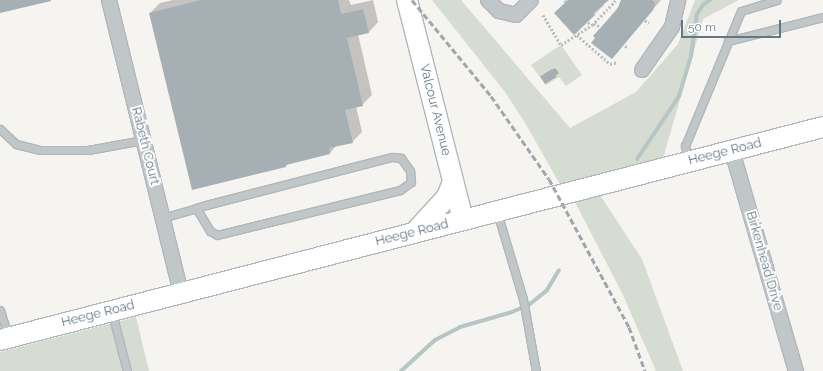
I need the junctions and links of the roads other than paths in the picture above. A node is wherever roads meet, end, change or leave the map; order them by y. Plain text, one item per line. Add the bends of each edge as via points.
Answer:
1 (109, 0) edge
2 (407, 0) edge
3 (488, 0) edge
4 (531, 0) edge
5 (678, 0) edge
6 (776, 0) edge
7 (823, 17) edge
8 (728, 41) junction
9 (642, 70) dead end
10 (823, 127) edge
11 (0, 129) edge
12 (143, 140) junction
13 (732, 151) junction
14 (689, 161) junction
15 (453, 181) junction
16 (196, 208) junction
17 (496, 211) junction
18 (162, 218) junction
19 (464, 220) junction
20 (414, 233) junction
21 (181, 293) junction
22 (0, 310) edge
23 (111, 311) junction
24 (4, 339) edge
25 (127, 371) edge
26 (536, 371) edge
27 (796, 371) edge

1 - 12 street, Rabeth Court
2 - 15 street, Valcour Avenue
3 - 4 street via 499,11 516,15
5 - 9 street via 672,27
6 - 8 lane via 741,11
7 - 8 lane
8 - 14 lane via 685,146
10 - 13 street, Heege Road
11 - 12 lane via 16,144 40,150 88,150
12 - 18 street, Rabeth Court
13 - 14 street, Heege Road
13 - 27 street, Birkenhead Drive
14 - 17 street, Heege Road
15 - 19 street, Valcour Avenue
15 - 20 street via 447,198
16 - 16 lane via 392,156 401,158 410,170 411,182 400,190 217,235 210,231
16 - 18 lane
17 - 19 street, Heege Road
17 - 26 lane via 522,299
18 - 21 street, Rabeth Court
19 - 20 street, Heege Road
20 - 21 street, Heege Road
21 - 23 street, Heege Road
22 - 24 lane
23 - 24 street, Heege Road
23 - 25 lane

